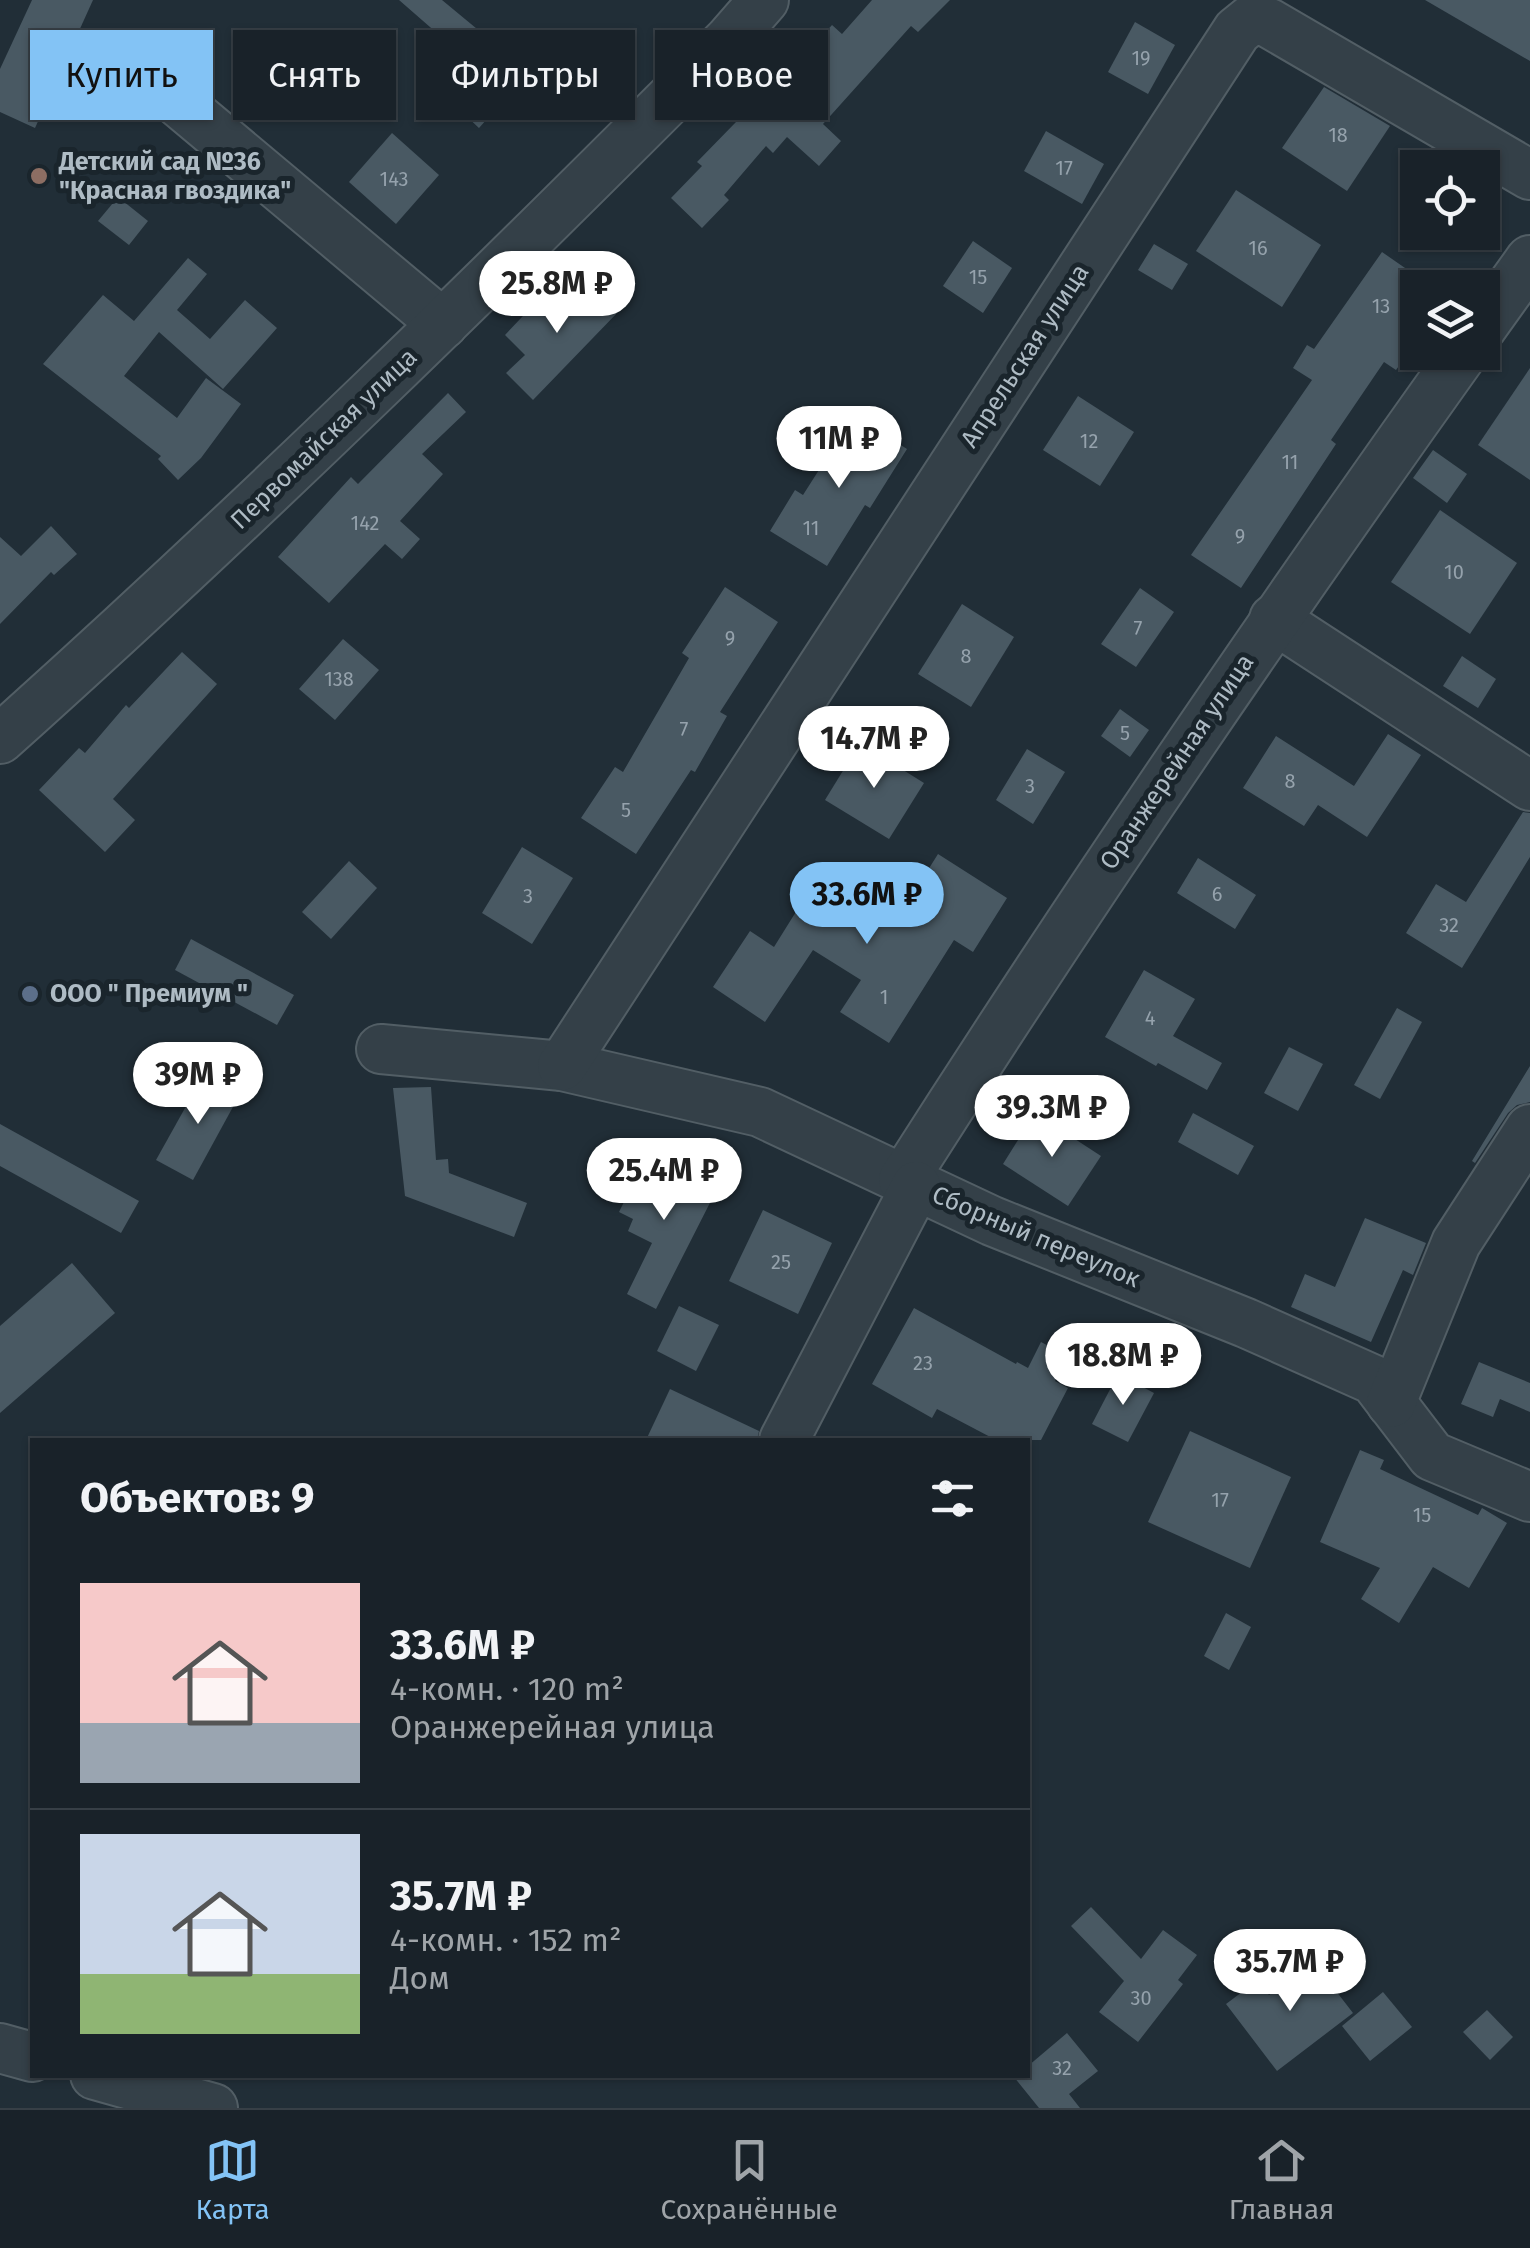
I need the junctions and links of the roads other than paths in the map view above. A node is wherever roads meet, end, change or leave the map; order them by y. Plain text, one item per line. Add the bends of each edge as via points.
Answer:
1 (764, 0) edge
2 (200, 120) edge
3 (1530, 174) edge
4 (1530, 260) edge
5 (1500, 302) edge
6 (443, 324) junction
7 (1451, 370) edge
8 (1274, 619) junction
9 (0, 739) edge
10 (1530, 786) edge
11 (381, 1049) dead end
12 (562, 1066) junction
13 (1530, 1129) edge
14 (909, 1183) junction
15 (1391, 1402) junction
16 (785, 1438) edge
17 (1530, 1496) edge
18 (0, 2048) edge
19 (30, 2056) edge
20 (106, 2078) edge
21 (214, 2108) edge

1 - 6 street, Первомайская улица
2 - 6 street
3 - 12 street, Апрельская улица via 1252,18
4 - 5 street
6 - 9 street, Первомайская улица
7 - 8 street, Оранжерейная улица
8 - 10 street
8 - 14 street, Оранжерейная улица via 1047,954
11 - 12 street, Сборный переулок
12 - 14 street, Сборный переулок via 760,1112
13 - 15 street via 1456,1243
14 - 15 street, Сборный переулок via 1374,1380
14 - 16 street, Оранжерейная улица
15 - 17 street, Сборный переулок via 1432,1456
18 - 19 street
20 - 21 street

